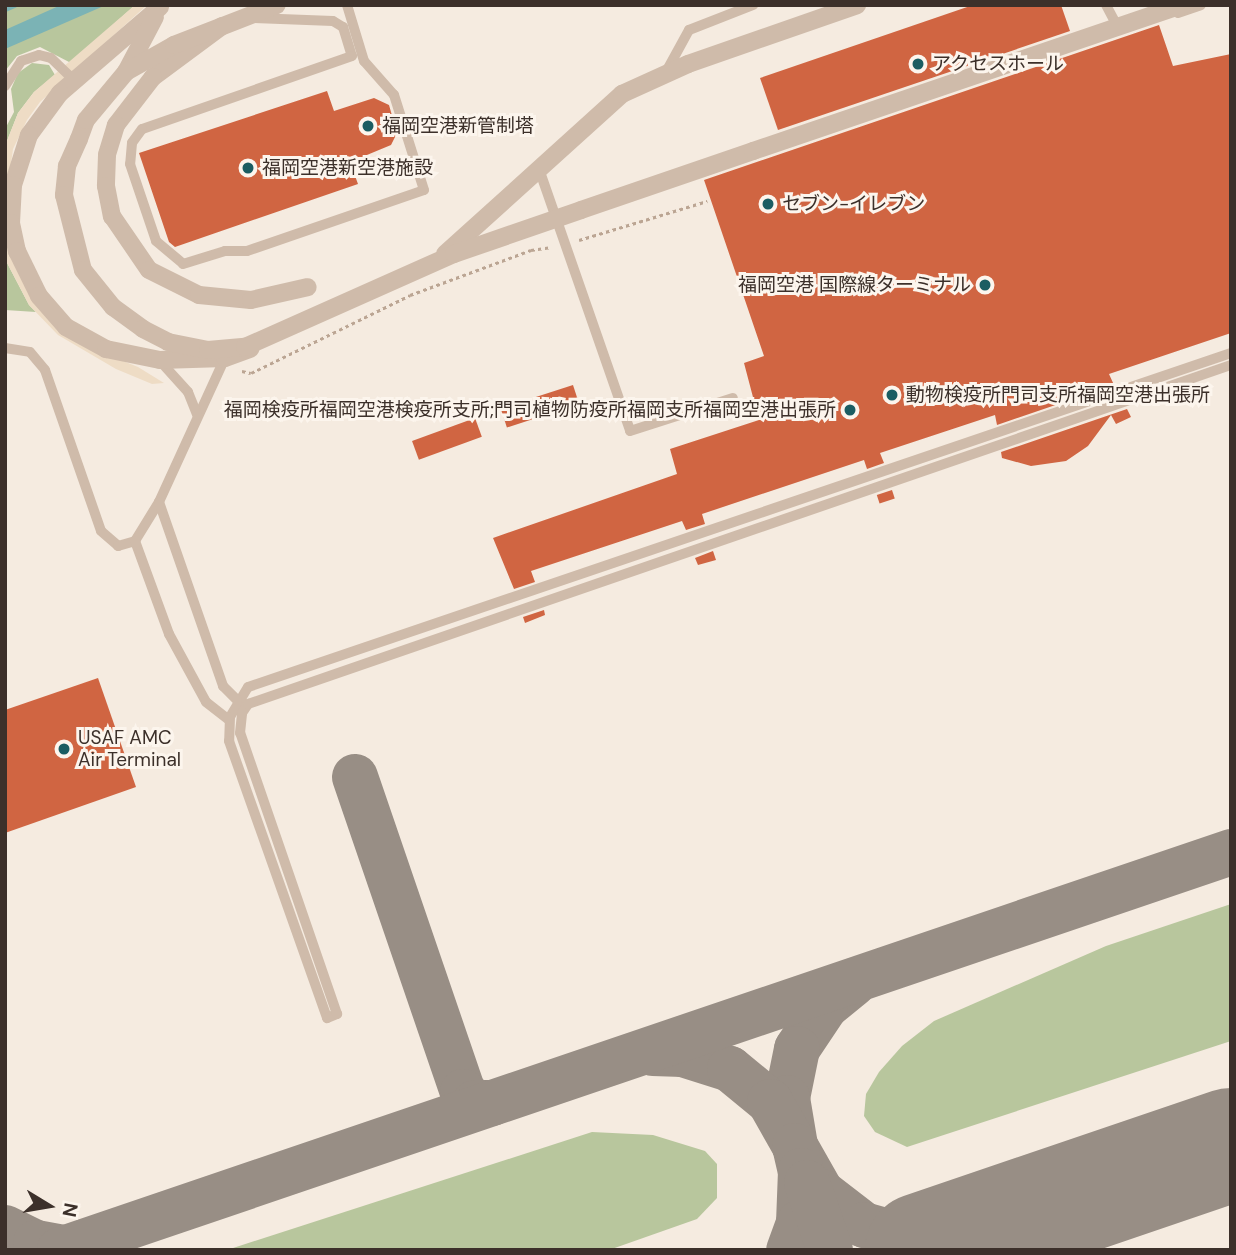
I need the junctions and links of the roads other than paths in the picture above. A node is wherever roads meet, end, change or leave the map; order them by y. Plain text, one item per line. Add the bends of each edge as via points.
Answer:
1 (277, 5) edge
2 (347, 5) edge
3 (753, 5) edge
4 (857, 5) edge
5 (1106, 5) edge
6 (1182, 5) edge
7 (1201, 5) edge
8 (160, 6) edge
9 (246, 17) junction
10 (222, 26) junction
11 (126, 72) junction
12 (666, 72) junction
13 (74, 80) junction
14 (5, 86) edge
15 (538, 168) junction
16 (309, 288) dead end
17 (5, 348) edge
18 (1231, 353) edge
19 (225, 358) junction
20 (160, 360) junction
21 (1231, 365) edge
22 (733, 398) dead end
23 (197, 414) junction
24 (159, 502) junction
25 (135, 541) junction
26 (237, 699) junction
27 (229, 720) junction

1 - 9 street
2 - 9 lane via 365,61 394,95 424,190 247,251 225,251 183,264 156,241 130,164 132,143 142,129 352,56 343,27 333,21
3 - 12 lane via 689,30
4 - 12 street
5 - 7 lane via 1114,25 1124,30
6 - 11 street, bridge via 454,254 245,347 208,350 169,342 113,307 83,270 64,195 67,166 86,120
8 - 11 street
8 - 13 street
9 - 10 street
10 - 11 street via 174,45
10 - 16 street via 153,77 116,125 107,165 112,216 149,270 199,295 251,300
12 - 15 street via 600,110
13 - 14 lane via 51,58 39,55 21,61
13 - 20 street via 44,114 18,156 10,223 17,251 39,296 66,327 106,349
15 - 19 street via 450,251 280,337
15 - 22 lane via 630,431
17 - 25 lane via 30,352 45,370 101,531 118,546
18 - 26 lane via 248,687
19 - 20 street
19 - 23 lane
20 - 23 lane via 188,392
21 - 27 lane via 248,704 240,733 337,1014 327,1018 229,741
23 - 24 lane
24 - 25 lane
24 - 26 lane via 223,686
25 - 27 lane via 169,634 206,702
26 - 27 lane

